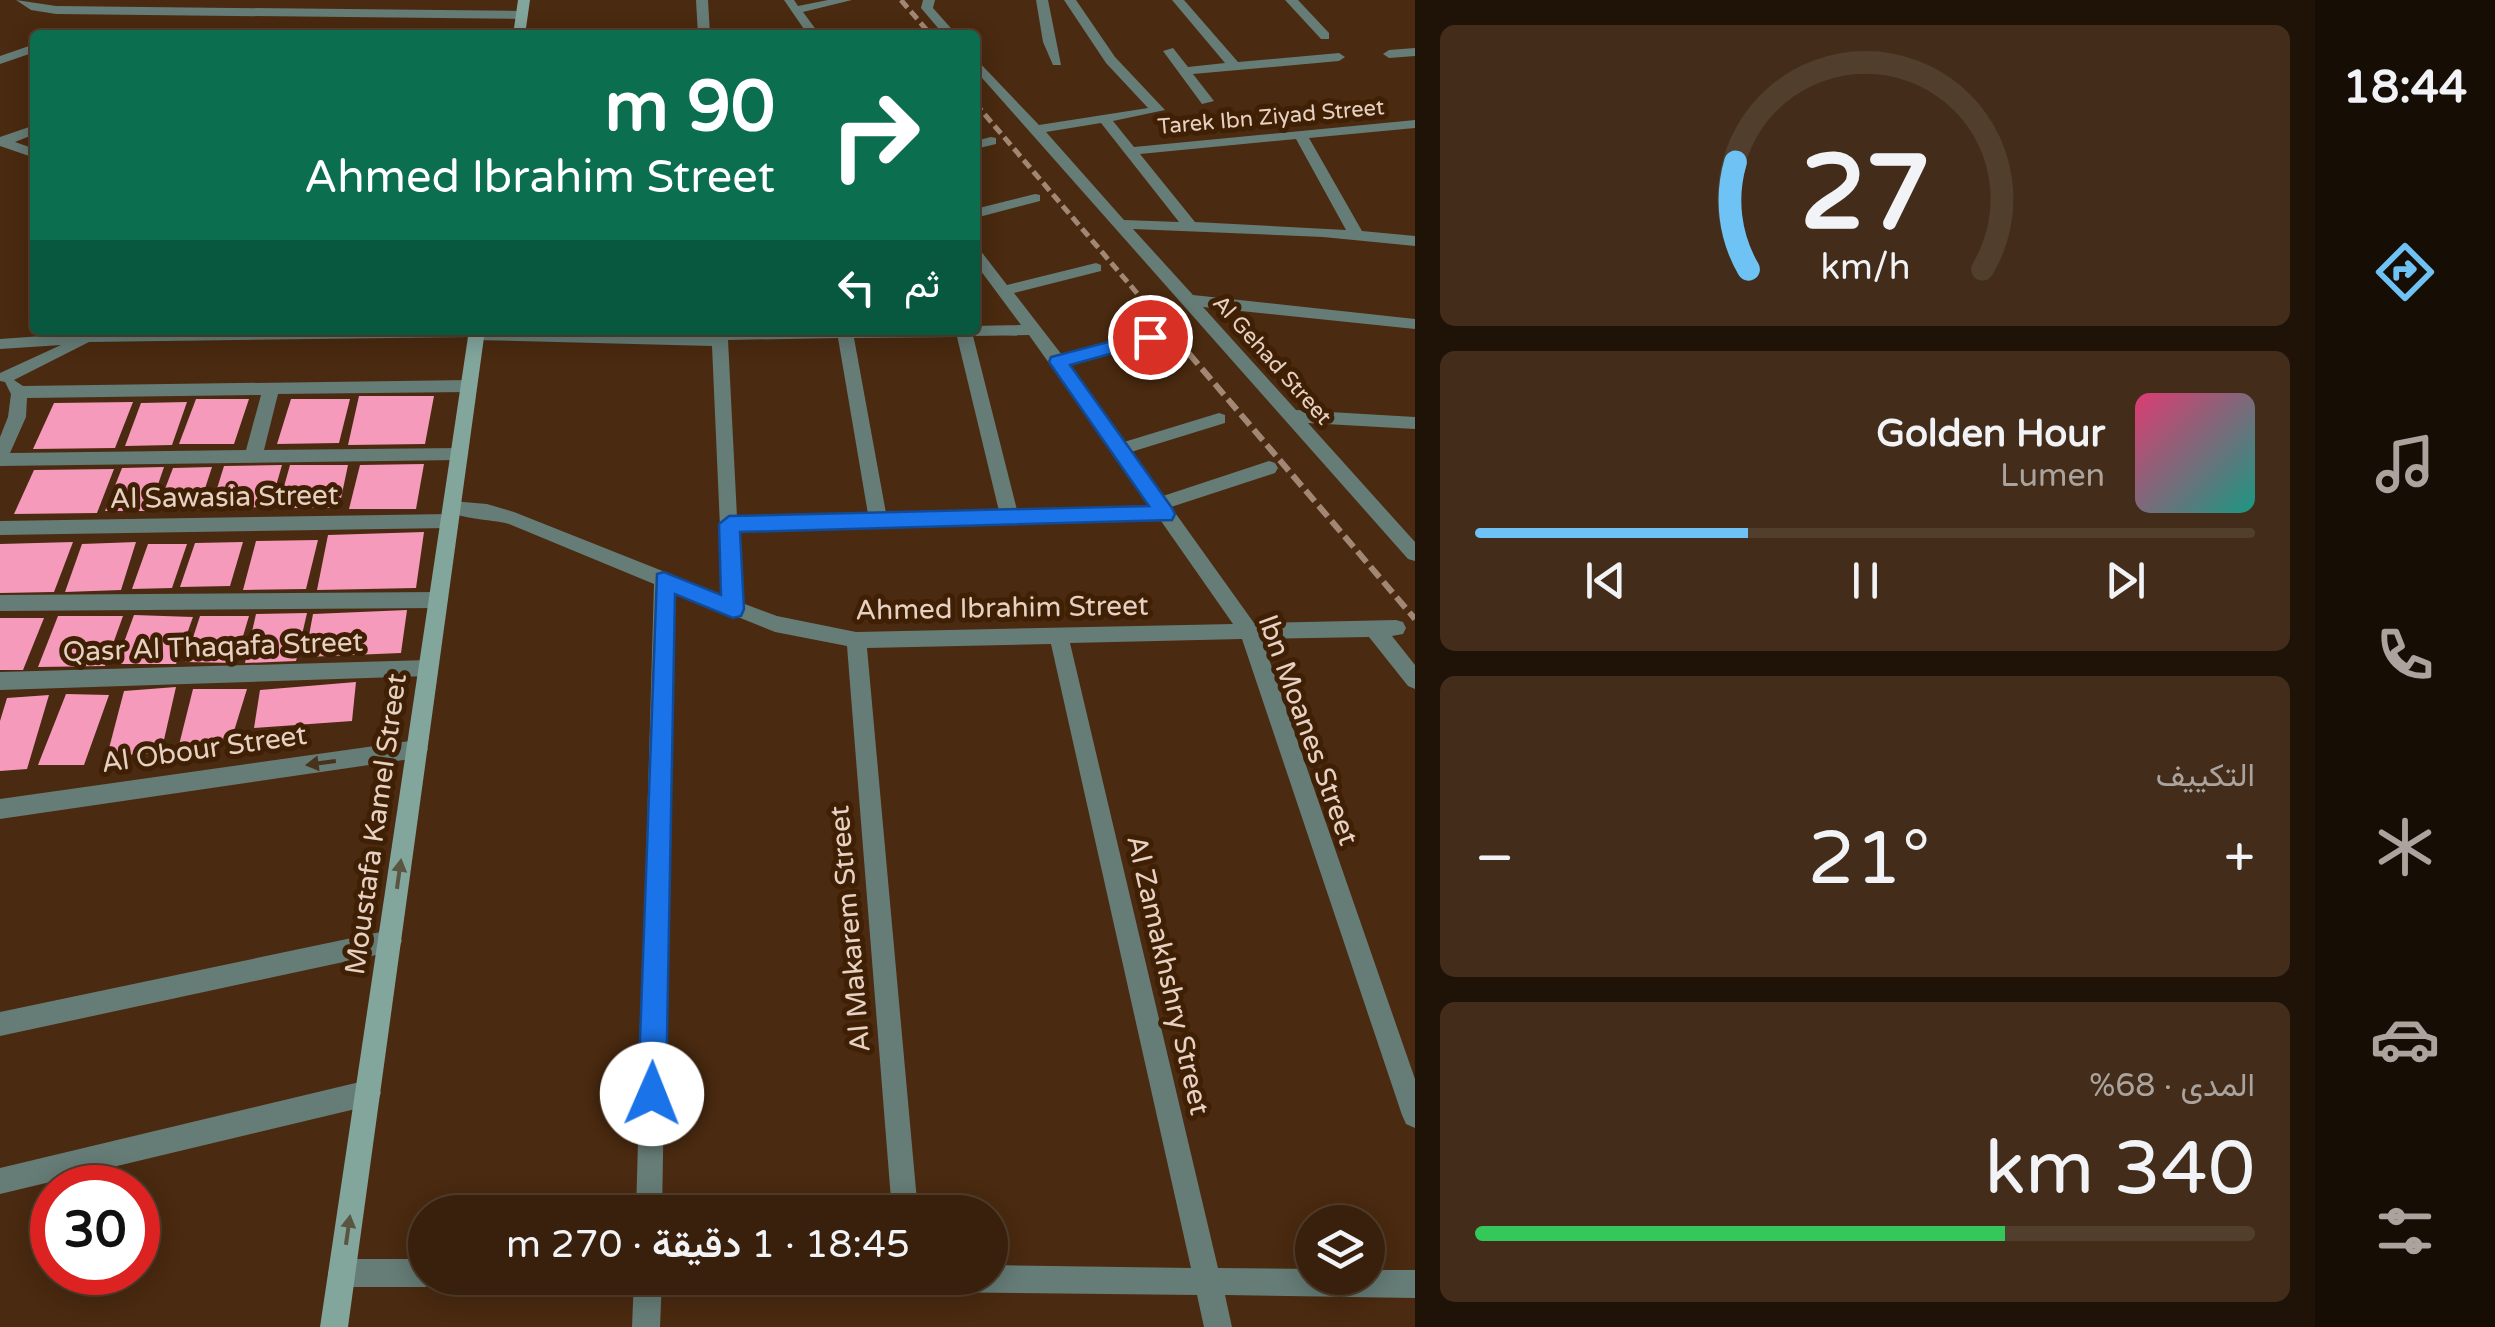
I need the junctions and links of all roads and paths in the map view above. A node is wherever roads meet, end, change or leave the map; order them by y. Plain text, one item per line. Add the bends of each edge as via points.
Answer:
1 (22, 0) edge
2 (524, 0) edge
3 (702, 0) edge
4 (846, 0) edge
5 (929, 0) edge
6 (1042, 0) edge
7 (1070, 0) edge
8 (1178, 0) edge
9 (1291, 0) edge
10 (57, 5) edge
11 (792, 5) edge
12 (363, 7) edge
13 (522, 15) junction
14 (520, 30) edge
15 (704, 30) edge
16 (810, 30) edge
17 (947, 30) edge
18 (1324, 36) dead end
19 (30, 50) edge
20 (1169, 52) dead end
21 (1415, 52) edge
22 (1388, 54) dead end
23 (1339, 57) dead end
24 (0, 60) edge
25 (1057, 62) dead end
26 (1234, 66) junction
27 (980, 68) edge
28 (1184, 71) junction
29 (1207, 101) dead end
30 (1105, 120) junction
31 (1415, 124) edge
32 (1036, 130) junction
33 (30, 131) edge
34 (1300, 134) junction
35 (1, 142) edge
36 (1130, 151) junction
37 (30, 152) edge
38 (1035, 198) dead end
39 (980, 213) edge
40 (1120, 224) junction
41 (1191, 228) junction
42 (1356, 234) junction
43 (1415, 241) edge
44 (980, 260) edge
45 (1096, 268) dead end
46 (1003, 291) junction
47 (1188, 300) junction
48 (1415, 324) edge
49 (1032, 330) junction
50 (980, 332) edge
51 (85, 335) edge
52 (92, 335) edge
53 (477, 335) edge
54 (719, 335) edge
55 (846, 335) edge
56 (965, 335) edge
57 (1150, 337) dead end
58 (0, 344) edge
59 (1058, 362) junction
60 (3, 374) edge
61 (469, 386) junction
62 (272, 389) junction
63 (19, 392) junction
64 (1291, 416) junction
65 (1219, 419) dead end
66 (1415, 423) edge
67 (1120, 449) junction
68 (459, 454) junction
69 (253, 456) junction
70 (0, 458) edge
71 (1269, 468) dead end
72 (1162, 509) junction
73 (450, 514) junction
74 (1010, 518) junction
75 (878, 521) junction
76 (729, 524) junction
77 (0, 528) edge
78 (1411, 545) edge
79 (664, 580) junction
80 (438, 600) junction
81 (0, 603) edge
82 (733, 609) junction
83 (1249, 632) junction
84 (1059, 636) junction
85 (856, 640) junction
86 (428, 668) junction
87 (1415, 680) edge
88 (0, 681) edge
89 (417, 749) junction
90 (0, 808) edge
91 (390, 941) junction
92 (0, 1024) edge
93 (368, 1093) junction
94 (1415, 1115) edge
95 (0, 1181) edge
96 (649, 1195) edge
97 (904, 1195) edge
98 (408, 1272) edge
99 (342, 1273) junction
100 (1008, 1280) edge
101 (1208, 1284) junction
102 (1415, 1284) edge
103 (647, 1295) edge
104 (334, 1327) edge
105 (646, 1327) edge
106 (1218, 1327) edge

1 - 10 street via 35,7
2 - 13 main road
3 - 15 street
4 - 11 street
5 - 17 street via 927,8
6 - 25 street
7 - 30 street via 1110,60 1158,110
8 - 26 street
9 - 18 street
10 - 12 street
11 - 16 street
12 - 13 street via 385,19
13 - 14 main road
19 - 24 street
20 - 28 street
21 - 22 street
23 - 26 street
26 - 28 street
27 - 32 street, Al Gehad Street
28 - 29 street
30 - 32 street
30 - 36 street
31 - 34 street, Tarek Ibn Ziyad Street
32 - 40 street, Al Gehad Street
33 - 35 street
34 - 36 street, Tarek Ibn Ziyad Street
34 - 42 street
35 - 37 street
36 - 41 street
38 - 39 street
40 - 41 street
40 - 47 street, Al Gehad Street
41 - 42 street
42 - 43 street
44 - 46 street, Ibn Moanes Street
45 - 46 street
46 - 49 street, Ibn Moanes Street
47 - 48 street
47 - 64 street, Al Gehad Street
49 - 50 street
49 - 59 street, Ibn Moanes Street
51 - 58 street
52 - 60 street
53 - 61 main road, Moustafa Kamel Street
54 - 76 street
55 - 75 street
56 - 74 street
57 - 59 street
59 - 67 street, Ibn Moanes Street
60 - 63 street
61 - 62 street
61 - 68 main road, Moustafa Kamel Street
62 - 63 street
62 - 69 street
63 - 70 street
64 - 66 street
64 - 78 street, Al Gehad Street
65 - 67 street
67 - 72 street, Ibn Moanes Street
68 - 69 street
68 - 73 main road, Moustafa Kamel Street
69 - 70 street
71 - 72 street
72 - 74 street
72 - 83 street, Ibn Moanes Street
73 - 77 street, Al Sawasia Street
73 - 79 street, Ahmed Ibrahim Street via 486,510
73 - 80 main road, Moustafa Kamel Street
74 - 75 street
75 - 76 street
76 - 82 street
79 - 82 street, Ahmed Ibrahim Street
79 - 96 street
80 - 81 street
80 - 86 main road, Moustafa Kamel Street
82 - 85 street, Ahmed Ibrahim Street
83 - 84 street, Ahmed Ibrahim Street
83 - 87 street, Ahmed Ibrahim Street via 1385,628
83 - 94 street, Ibn Moanes Street
84 - 85 street, Ahmed Ibrahim Street
84 - 101 street, Al Zamakhshry Street
85 - 97 street, Al Makarem Street
86 - 88 street, Qasr Al Thaqafa Street
86 - 89 main road, Moustafa Kamel Street
89 -> 90 street, Al Obour Street
91 -> 89 main road, Moustafa Kamel Street
91 - 92 street
91 - 93 main road, Moustafa Kamel Street
93 - 95 street
99 -> 93 main road, Moustafa Kamel Street
98 - 99 street
99 - 104 main road, Moustafa Kamel Street
100 - 101 street
101 - 102 street
101 - 106 street, Al Zamakhshry Street
103 - 105 street

